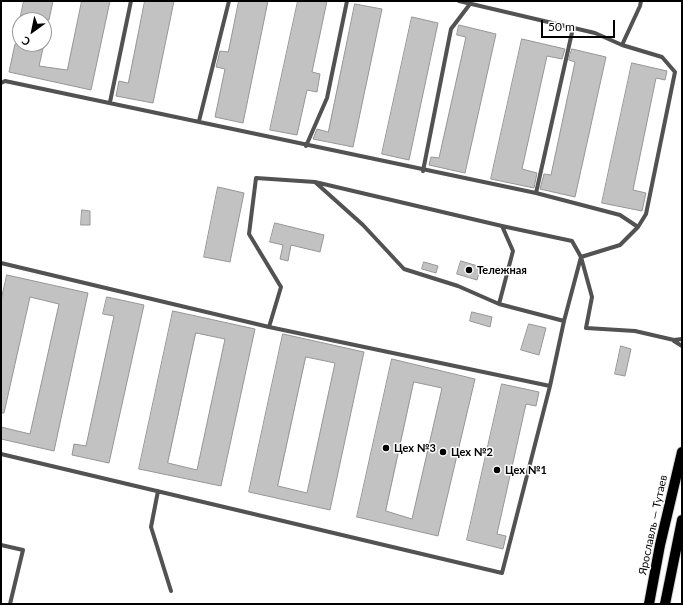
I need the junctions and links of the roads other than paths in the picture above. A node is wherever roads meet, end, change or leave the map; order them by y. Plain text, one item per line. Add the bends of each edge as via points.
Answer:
1 (131, 1) edge
2 (229, 1) edge
3 (347, 1) edge
4 (459, 1) edge
5 (641, 1) edge
6 (470, 4) junction
7 (573, 28) junction
8 (622, 45) junction
9 (1, 83) edge
10 (110, 102) junction
11 (199, 121) junction
12 (306, 146) junction
13 (423, 170) junction
14 (315, 182) junction
15 (536, 193) junction
16 (502, 226) junction
17 (638, 227) junction
18 (581, 257) junction
19 (1, 263) edge
20 (500, 304) junction
21 (564, 321) junction
22 (269, 326) junction
23 (674, 340) junction
24 (682, 340) edge
25 (682, 346) edge
26 (550, 386) junction
27 (682, 452) edge
28 (1, 454) edge
29 (158, 491) junction
30 (682, 520) edge
31 (1, 545) edge
32 (171, 592) dead end
33 (10, 604) edge
34 (649, 604) edge
35 (665, 604) edge

1 - 10 lane
2 - 11 lane
3 - 12 lane via 327,98
4 - 6 lane
5 - 8 lane
6 - 7 lane
6 - 13 lane via 451,29
7 - 8 lane via 595,33
7 - 15 lane
8 - 17 lane via 662,56 675,72 646,214
9 - 10 lane via 5,81
10 - 11 lane
11 - 12 lane
12 - 13 lane
13 - 15 lane
14 - 16 lane
14 - 20 lane via 363,225 404,269 458,286
14 - 22 lane via 256,178 249,234 281,287
15 - 17 lane via 620,215
16 - 18 lane via 572,240
16 - 20 lane via 513,250
17 - 18 lane via 620,244
18 - 21 lane
18 - 23 lane via 592,296 586,328 635,331
19 - 22 lane
20 - 21 lane
21 - 26 lane
22 - 26 lane
23 - 24 lane
23 - 25 lane
26 - 29 lane via 502,573
27 - 34 main road, Ярославль — Тутаев
28 - 29 lane
29 - 32 lane via 151,527
30 - 35 main road
31 - 33 lane via 24,550

